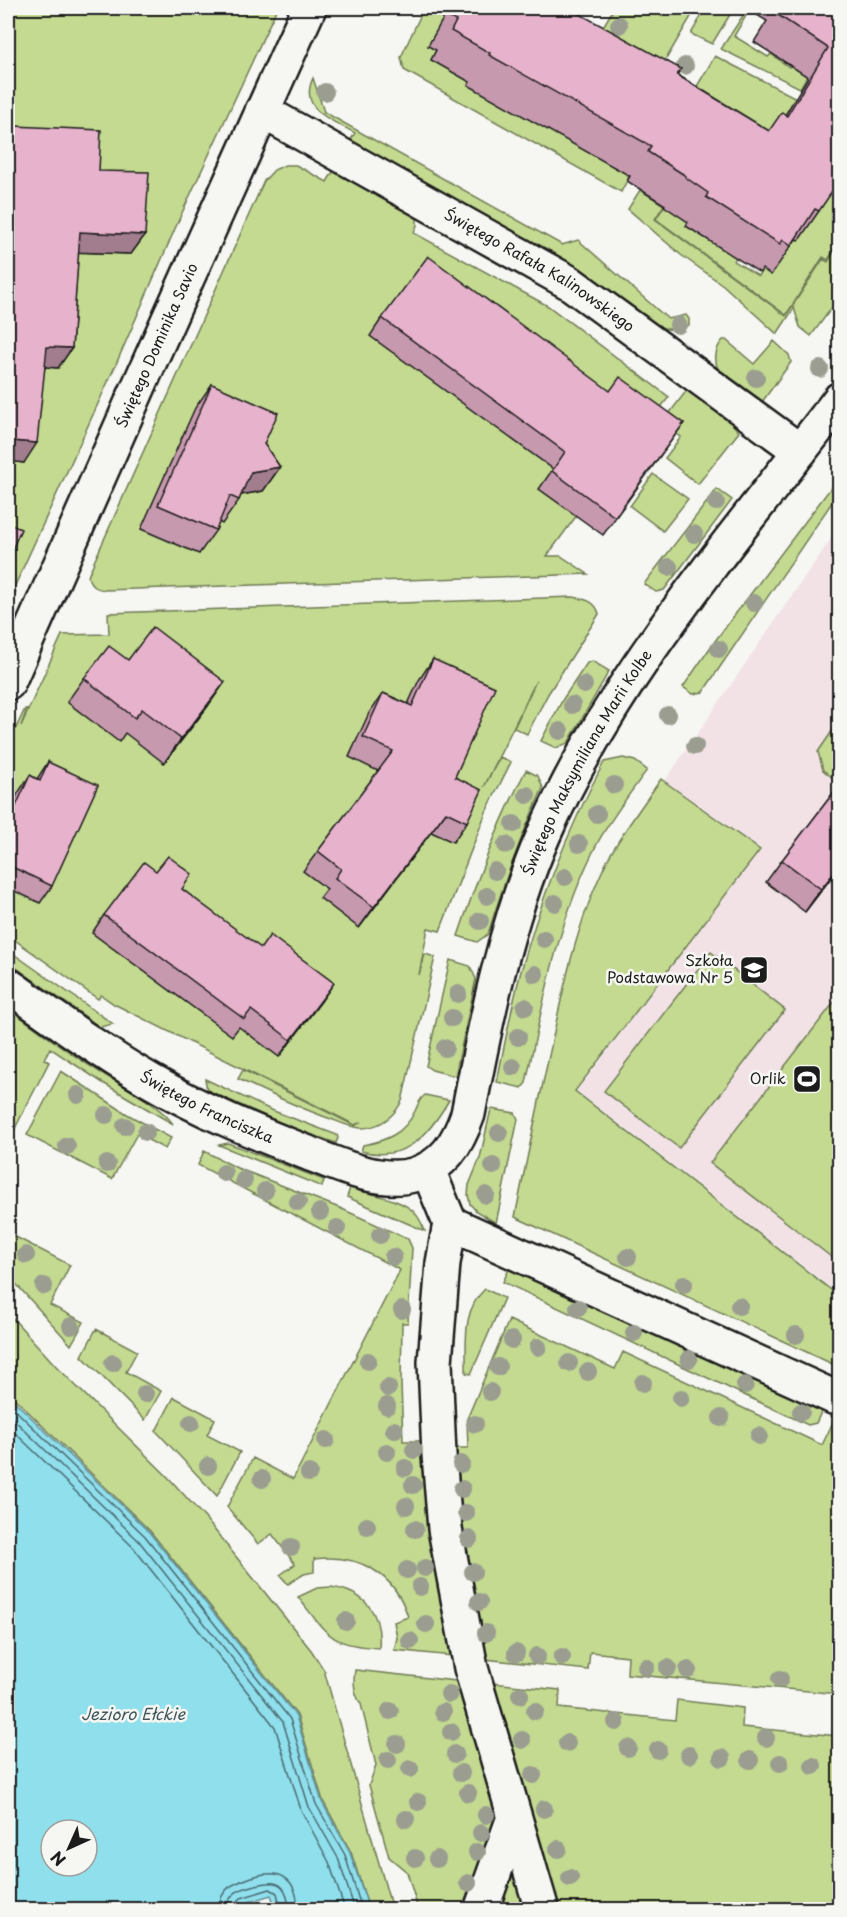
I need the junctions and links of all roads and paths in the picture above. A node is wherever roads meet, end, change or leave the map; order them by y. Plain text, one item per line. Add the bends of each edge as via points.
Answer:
1 (309, 8) edge
2 (262, 111) junction
3 (840, 399) edge
4 (800, 452) junction
5 (8, 683) edge
6 (8, 985) edge
7 (428, 1170) junction
8 (450, 1223) junction
9 (840, 1400) edge
10 (514, 1817) junction
11 (481, 1910) edge
12 (542, 1910) edge

1 - 2 street, Świętego Dominika Savio
2 - 4 street, Świętego Rafała Kalinowskiego via 570,283
2 - 5 street, Świętego Dominika Savio
3 - 4 street, Świętego Maksymiliana Marii Kolbe
4 - 7 street, Świętego Maksymiliana Marii Kolbe via 636,668 564,791 528,875 501,961 461,1136 446,1156
6 - 7 street, Świętego Franciszka via 152,1082 257,1134 375,1175 410,1176
7 - 8 street
8 - 9 street
8 - 10 street via 435,1362 445,1529 471,1668
10 - 11 street
10 - 12 street

